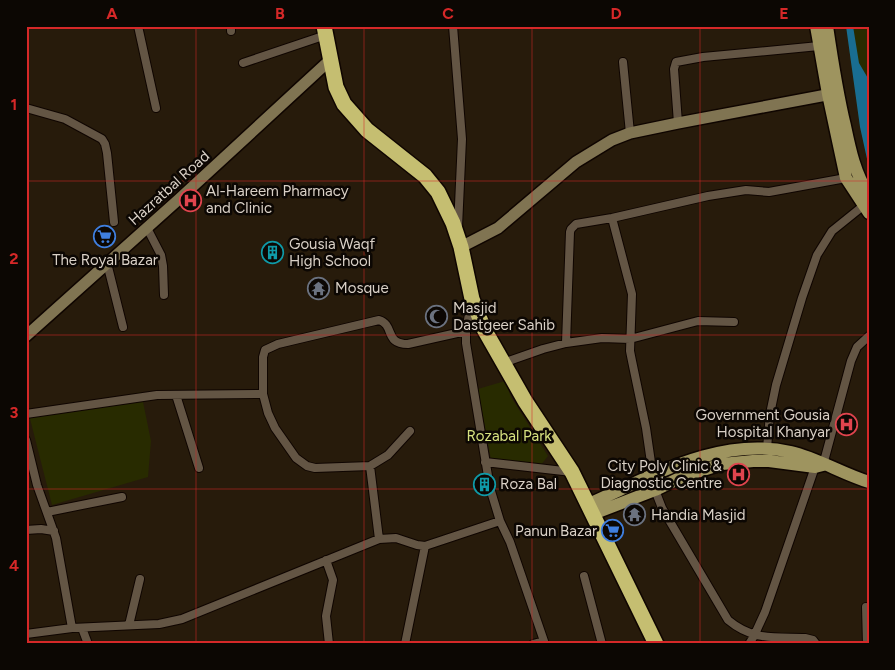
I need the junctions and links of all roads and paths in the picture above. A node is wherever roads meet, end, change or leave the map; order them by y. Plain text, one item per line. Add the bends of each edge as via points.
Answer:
1 (138, 26) edge
2 (453, 26) edge
3 (816, 26) edge
4 (827, 26) edge
5 (325, 31) edge
6 (819, 46) junction
7 (330, 60) junction
8 (623, 62) dead end
9 (243, 63) dead end
10 (832, 93) junction
11 (26, 108) edge
12 (156, 108) dead end
13 (678, 123) junction
14 (630, 133) junction
15 (846, 178) junction
16 (867, 205) edge
17 (612, 218) junction
18 (114, 222) dead end
19 (147, 228) junction
20 (459, 242) junction
21 (107, 263) junction
22 (164, 295) dead end
23 (472, 299) junction
24 (734, 322) dead end
25 (123, 327) dead end
26 (466, 331) junction
27 (26, 336) edge
28 (869, 336) edge
29 (630, 339) junction
30 (566, 343) junction
31 (502, 363) junction
32 (263, 394) junction
33 (176, 395) junction
34 (26, 414) edge
35 (410, 431) dead end
36 (26, 440) edge
37 (767, 448) junction
38 (485, 462) junction
39 (370, 466) junction
40 (819, 466) junction
41 (199, 468) dead end
42 (572, 472) junction
43 (652, 476) junction
44 (869, 482) edge
45 (655, 490) junction
46 (122, 497) dead end
47 (591, 509) junction
48 (47, 512) junction
49 (500, 521) junction
50 (26, 530) edge
51 (54, 531) junction
52 (379, 539) junction
53 (425, 546) junction
54 (326, 560) junction
55 (584, 576) dead end
56 (140, 579) dead end
57 (866, 608) dead end
58 (129, 625) junction
59 (72, 628) junction
60 (82, 628) junction
61 (26, 634) edge
62 (754, 636) junction
63 (545, 642) edge
64 (88, 644) edge
65 (329, 644) edge
66 (405, 644) edge
67 (533, 644) edge
68 (602, 644) edge
69 (656, 644) edge
70 (749, 644) edge
71 (816, 644) edge
72 (867, 644) edge

1 - 12 street
2 - 20 street via 462,139
3 - 6 main road
4 - 10 main road
5 - 7 highway
5 - 9 street
6 - 10 main road
6 - 13 street via 676,62
7 - 19 main road, Hazratbal Road
7 - 20 highway via 344,104 367,130 432,183
8 - 14 street
10 - 13 main road
10 - 15 main road
10 - 16 main road
11 - 18 street via 65,119 102,139 107,153
13 - 14 main road
14 - 20 main road via 576,162 498,228
15 - 16 main road
15 - 17 street via 769,192 746,190 715,195
16 - 37 street via 832,231 817,255 772,400
17 - 29 street via 632,294
17 - 30 street via 576,224 570,228
19 - 21 main road, Hazratbal Road
19 - 22 street via 162,260
20 - 23 highway
21 - 25 street
21 - 27 main road, Hazratbal Road
23 - 26 street
23 - 31 highway
24 - 29 street via 698,321
26 - 32 street via 400,344 392,338 386,324 379,320 278,344 264,352
26 - 38 street via 467,356
28 - 40 street via 857,347 851,361
29 - 30 street via 602,338
29 - 43 street
30 - 31 street
31 - 42 highway
32 - 33 street
32 - 39 street via 274,428 300,463 315,468
33 - 34 street
33 - 41 street
35 - 39 street via 388,455
36 - 48 street
37 - 40 main road via 793,452
37 - 43 main road via 706,455
38 - 42 street
38 - 49 street
39 - 52 street
40 - 44 main road
40 - 45 main road via 739,461 684,476
40 - 62 street
42 - 47 highway
43 - 45 street
43 - 47 main road
45 - 47 main road
45 - 62 street via 667,519 728,620
46 - 48 street
47 - 69 highway
48 - 51 street
49 - 53 street
49 - 63 street
50 - 51 street
51 - 59 street
52 - 53 street via 396,538
52 - 54 street
53 - 66 street
54 - 58 street via 182,619
54 - 65 street via 332,580 326,616
55 - 68 street
56 - 58 street
57 - 72 street
58 - 60 street
59 - 60 street
59 - 61 street
60 - 64 street
62 - 70 street
62 - 71 street via 805,638
63 - 67 street

